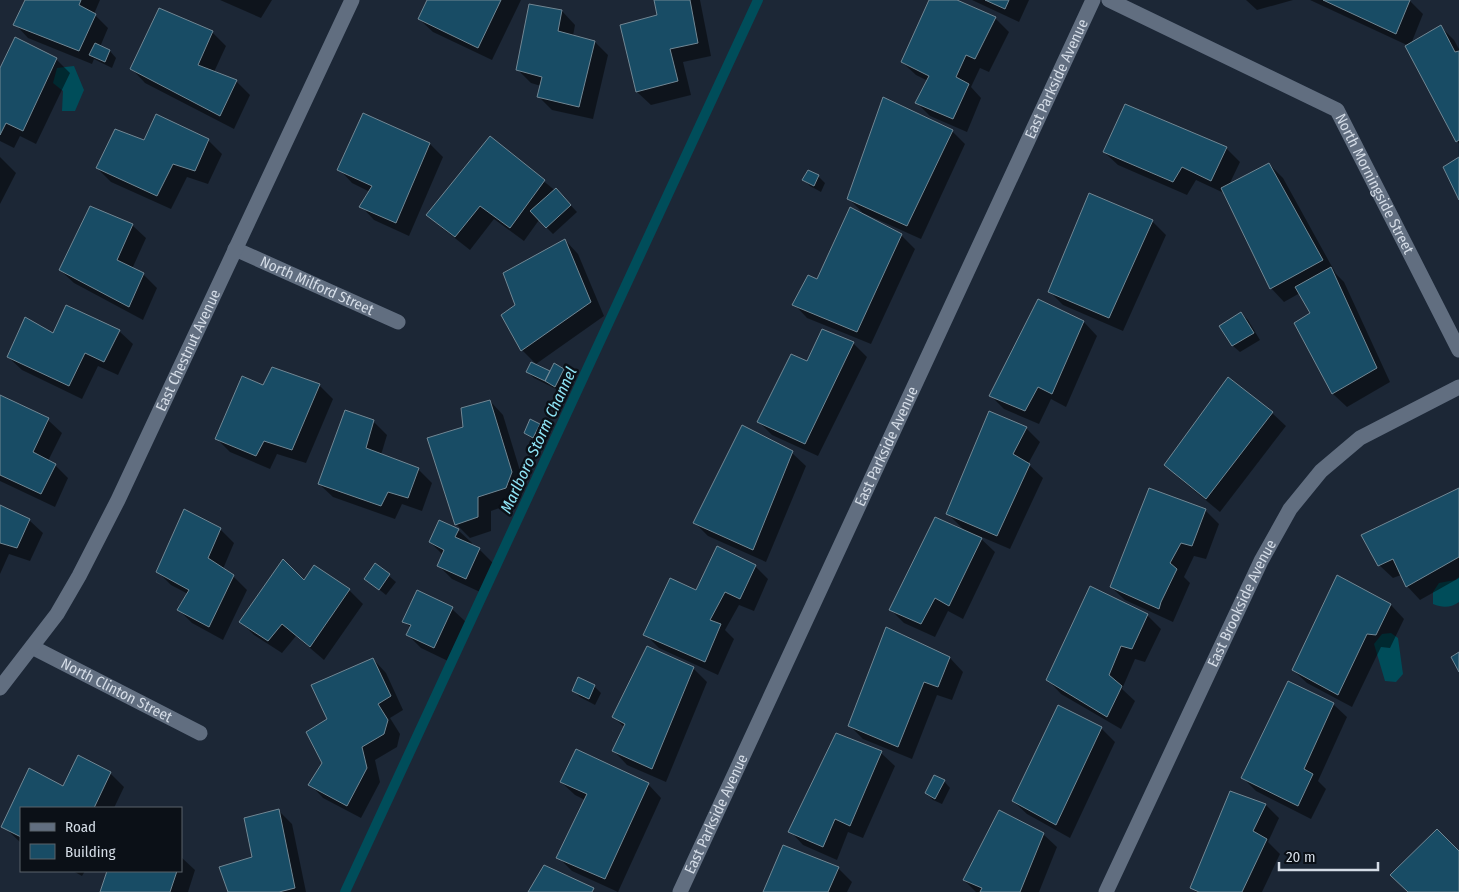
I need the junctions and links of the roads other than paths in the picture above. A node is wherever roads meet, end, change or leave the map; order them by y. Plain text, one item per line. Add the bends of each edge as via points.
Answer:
1 (352, 0) edge
2 (1093, 0) edge
3 (1108, 0) edge
4 (235, 249) junction
5 (398, 322) dead end
6 (1459, 350) edge
7 (1459, 387) edge
8 (32, 647) junction
9 (0, 688) edge
10 (200, 734) dead end
11 (680, 892) edge
12 (1106, 892) edge

1 - 4 street, East Chestnut Avenue
2 - 11 street, East Parkside Avenue
3 - 6 street, North Morningside Street via 1337,110
4 - 5 street, North Milford Street
4 - 8 street, East Chestnut Avenue via 118,500 57,614
7 - 12 street, East Brookside Avenue via 1360,438 1321,471 1290,509 1261,561
8 - 9 street, East Chestnut Avenue
8 - 10 street, North Clinton Street

